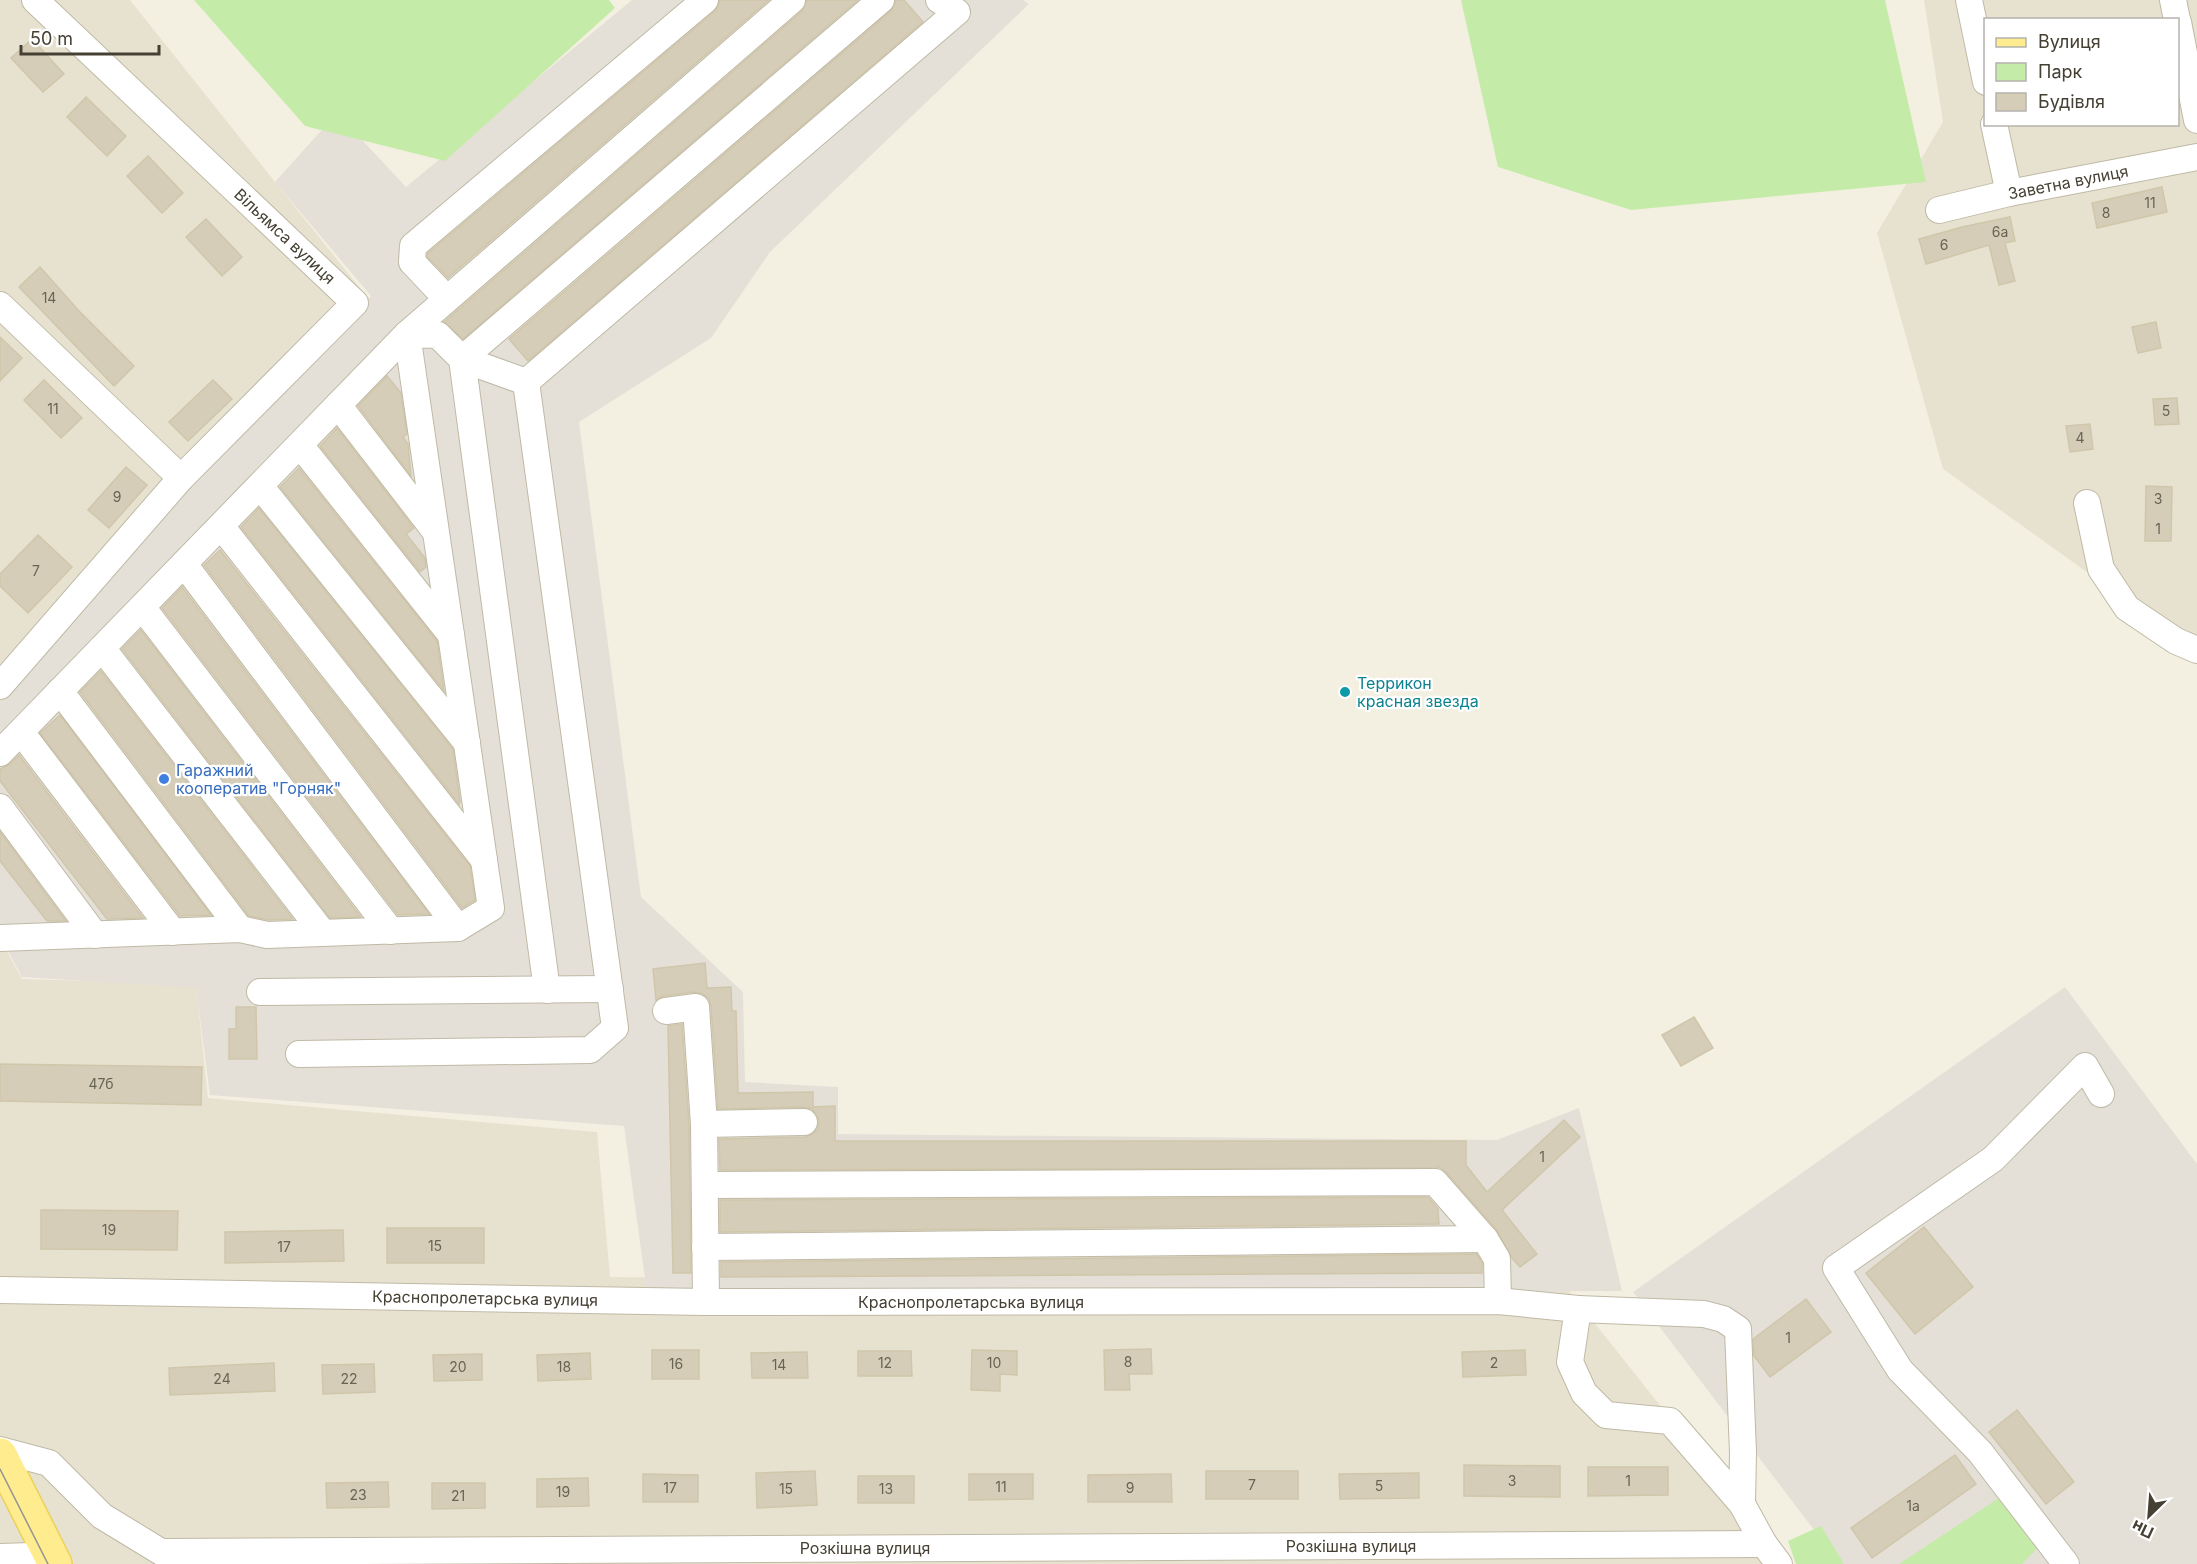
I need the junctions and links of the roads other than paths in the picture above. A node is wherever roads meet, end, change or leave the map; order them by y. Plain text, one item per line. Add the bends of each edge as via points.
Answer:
1 (35, 0) edge
2 (705, 0) edge
3 (792, 0) edge
4 (881, 0) edge
5 (939, 0) edge
6 (1968, 0) edge
7 (2173, 0) edge
8 (2176, 18) edge
9 (2179, 31) edge
10 (1984, 73) edge
11 (2197, 120) edge
12 (1994, 126) edge
13 (2197, 157) edge
14 (2008, 193) junction
15 (1939, 210) dead end
16 (447, 299) junction
17 (0, 305) edge
18 (407, 334) junction
19 (462, 359) junction
20 (526, 382) junction
21 (339, 405) junction
22 (300, 445) junction
23 (181, 478) junction
24 (260, 486) junction
25 (2087, 503) dead end
26 (221, 526) junction
27 (437, 533) junction
28 (184, 564) junction
29 (142, 607) junction
30 (452, 636) junction
31 (102, 648) junction
32 (2197, 650) edge
33 (0, 686) edge
34 (60, 691) junction
35 (21, 732) junction
36 (467, 744) junction
37 (0, 753) edge
38 (0, 807) edge
39 (484, 860) junction
40 (458, 928) junction
41 (240, 930) junction
42 (391, 931) junction
43 (174, 932) junction
44 (323, 933) junction
45 (95, 936) junction
46 (0, 938) edge
47 (610, 989) junction
48 (548, 990) junction
49 (260, 992) dead end
50 (666, 1011) dead end
51 (299, 1054) dead end
52 (2101, 1094) dead end
53 (804, 1122) dead end
54 (704, 1124) junction
55 (705, 1185) junction
56 (1485, 1239) junction
57 (705, 1247) junction
58 (0, 1290) edge
59 (1498, 1301) junction
60 (706, 1302) junction
61 (1578, 1309) junction
62 (0, 1450) edge
63 (0, 1455) edge
64 (0, 1495) edge
65 (1742, 1504) junction
66 (1772, 1554) edge
67 (34, 1558) edge
68 (2066, 1564) edge

1 - 23 street, Вільямса вулиця via 355,303
2 - 16 street via 413,246 412,262
3 - 16 street
4 - 19 street
5 - 20 street via 957,12
6 - 10 street
7 - 8 street
9 - 11 street
12 - 14 street
13 - 14 street, Заветна вулиця
14 - 15 street, Заветна вулиця
16 - 18 street
17 - 23 street
18 - 19 street via 438,335
18 - 21 street
18 - 27 street
19 - 20 street
19 - 48 street
20 - 47 street
21 - 22 street
21 - 27 street
22 - 24 street
22 - 30 street
23 - 33 street, Вільямса вулиця
24 - 26 street
24 - 36 street
25 - 32 street via 2101,569 2127,608 2176,641
26 - 28 street
26 - 39 street
27 - 30 street
28 - 29 street
28 - 40 street
29 - 31 street
29 - 42 street
30 - 36 street
31 - 34 street
31 - 44 street
34 - 35 street
34 - 41 street
35 - 37 street
35 - 43 street
36 - 39 street
38 - 45 street
39 - 40 street via 491,908
40 - 42 street
41 - 43 street
41 - 44 street via 267,935
42 - 44 street
43 - 45 street
45 - 46 street
47 - 48 street
47 - 51 street via 615,1028 591,1050
48 - 49 street
50 - 54 street via 696,1007
52 - 68 street via 2085,1066 1993,1159 1836,1268 1900,1370 1980,1452
53 - 54 street
54 - 55 street
55 - 56 street via 1435,1182
55 - 57 street
56 - 57 street
56 - 59 street via 1497,1259
57 - 60 street
58 - 60 street, Краснопролетарська вулиця
59 - 60 street, Краснопролетарська вулиця
59 - 61 street, Краснопролетарська вулиця
61 - 65 street via 1570,1362 1584,1393 1606,1415 1670,1421
61 - 65 street, Краснопролетарська вулиця via 1704,1314 1724,1319 1738,1329
62 - 66 street, Розкішна вулиця via 49,1463 102,1516 161,1552
63 - 67 main road
64 - 67 main road
65 - 66 street

